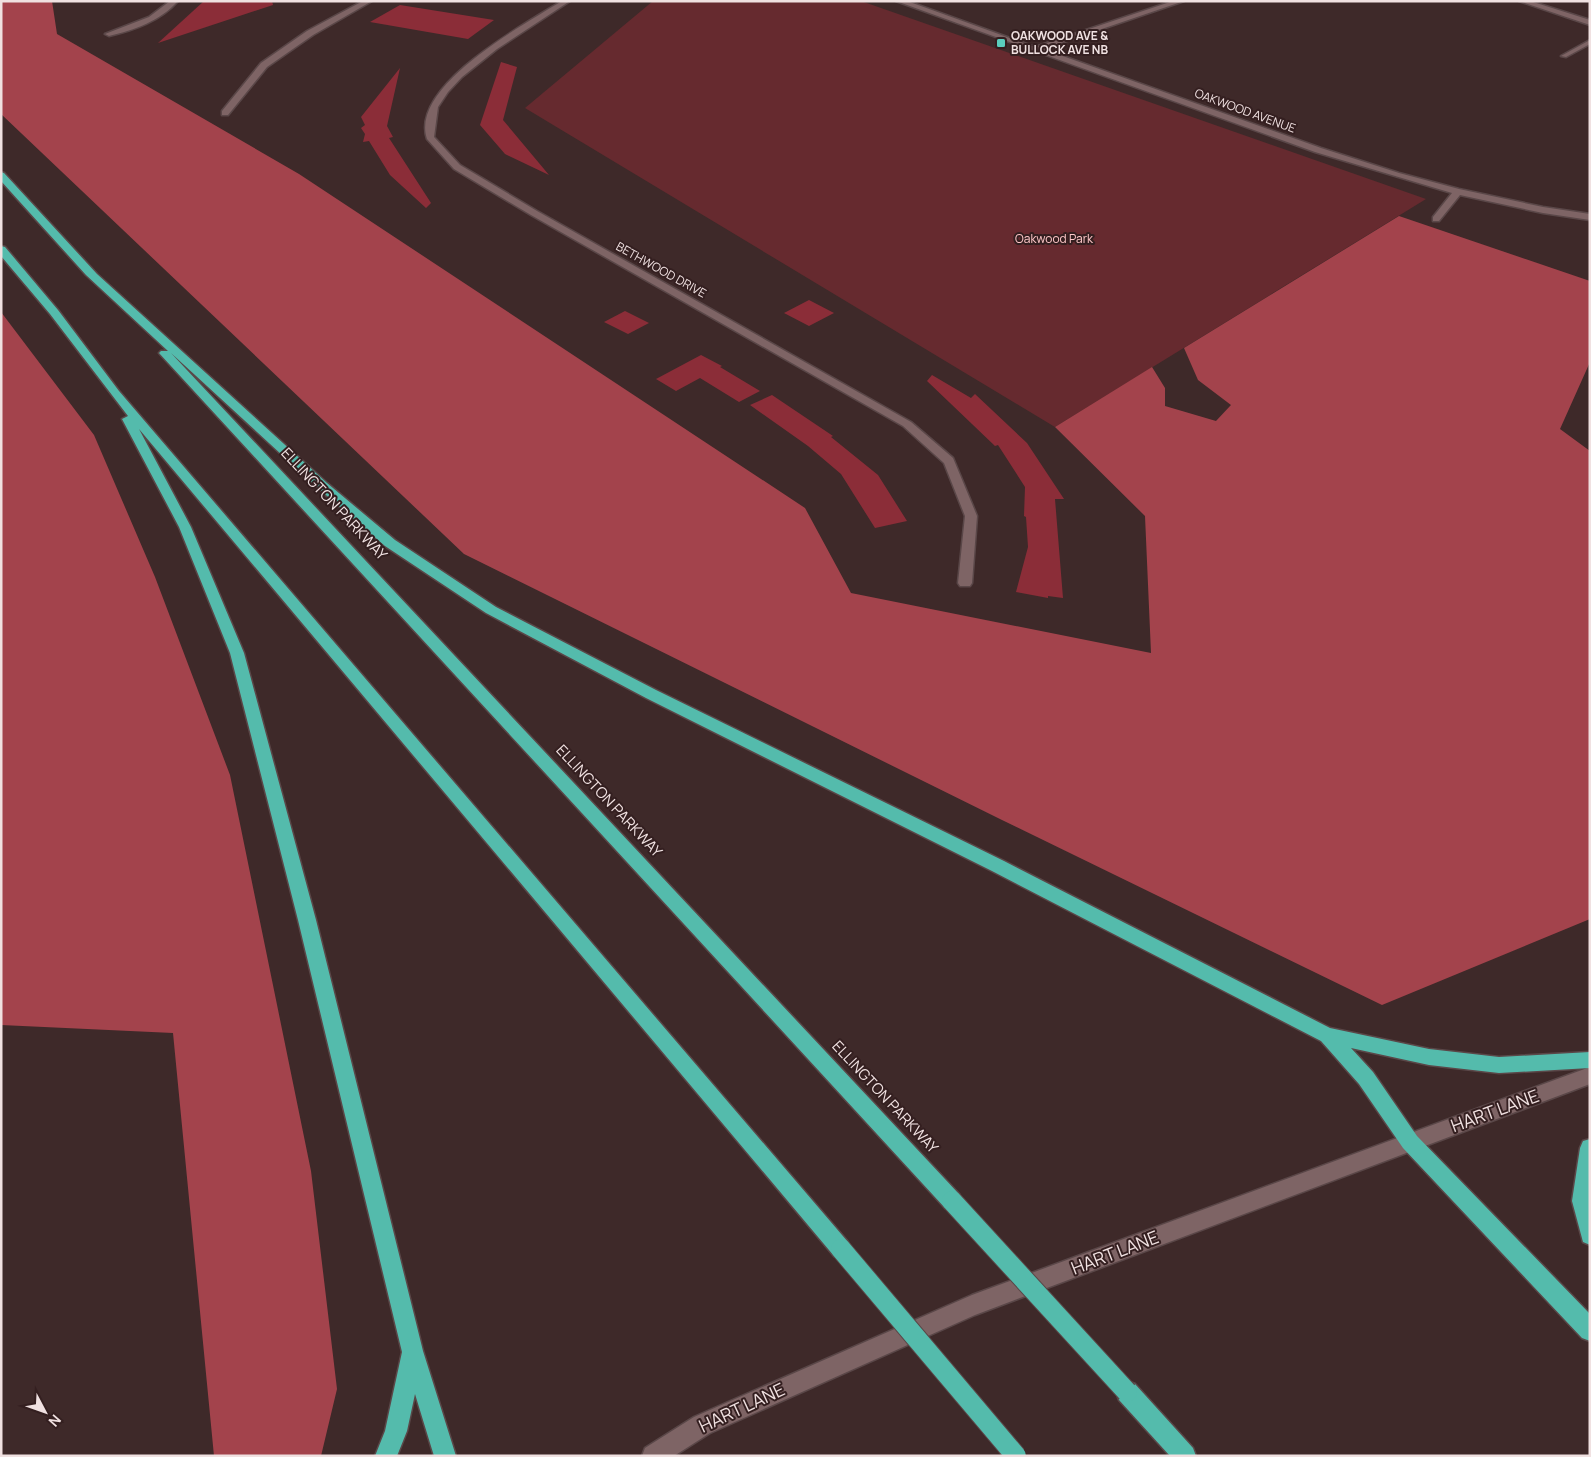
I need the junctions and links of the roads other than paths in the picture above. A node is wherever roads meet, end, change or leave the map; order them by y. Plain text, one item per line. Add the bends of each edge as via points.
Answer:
1 (175, 1) edge
2 (369, 1) edge
3 (567, 1) edge
4 (899, 1) edge
5 (1181, 1) edge
6 (1522, 1) edge
7 (1590, 23) edge
8 (109, 34) dead end
9 (1590, 42) edge
10 (1036, 49) junction
11 (1564, 56) dead end
12 (225, 113) dead end
13 (1, 175) edge
14 (1458, 192) junction
15 (1590, 217) edge
16 (1436, 219) dead end
17 (1, 249) edge
18 (90, 273) junction
19 (115, 393) junction
20 (965, 583) dead end
21 (1327, 1034) junction
22 (1590, 1060) edge
23 (1590, 1075) edge
24 (1410, 1142) junction
25 (1590, 1148) edge
26 (1590, 1235) edge
27 (1590, 1330) edge
28 (412, 1351) junction
29 (386, 1456) edge
30 (446, 1456) edge
31 (652, 1456) edge
32 (1016, 1456) edge
33 (1185, 1456) edge

1 - 8 street via 161,15
2 - 12 street via 310,33 264,64
3 - 20 street, BETHWOOD DRIVE via 453,80 434,105 430,138 457,167 534,214 907,424 948,461 971,516
4 - 10 street, OAKWOOD AVENUE
5 - 10 street
6 - 7 street
9 - 11 lane
10 - 14 street, OAKWOOD AVENUE via 1318,150
13 - 18 highway, ELLINGTON PARKWAY
14 - 15 street, OAKWOOD AVENUE
14 - 16 street
17 - 19 highway
18 - 21 highway via 390,543 491,610 651,694
18 - 33 highway, ELLINGTON PARKWAY, bridge via 952,1200
19 - 28 highway via 185,527 237,653 307,920
19 - 32 highway, bridge
21 - 22 highway via 1429,1057 1500,1065
21 - 24 highway via 1366,1078
23 - 24 street, HART LANE
24 - 27 highway
24 - 31 street, HART LANE via 972,1306 702,1425
25 - 26 highway via 1582,1201
28 - 29 highway via 396,1431
28 - 30 highway

